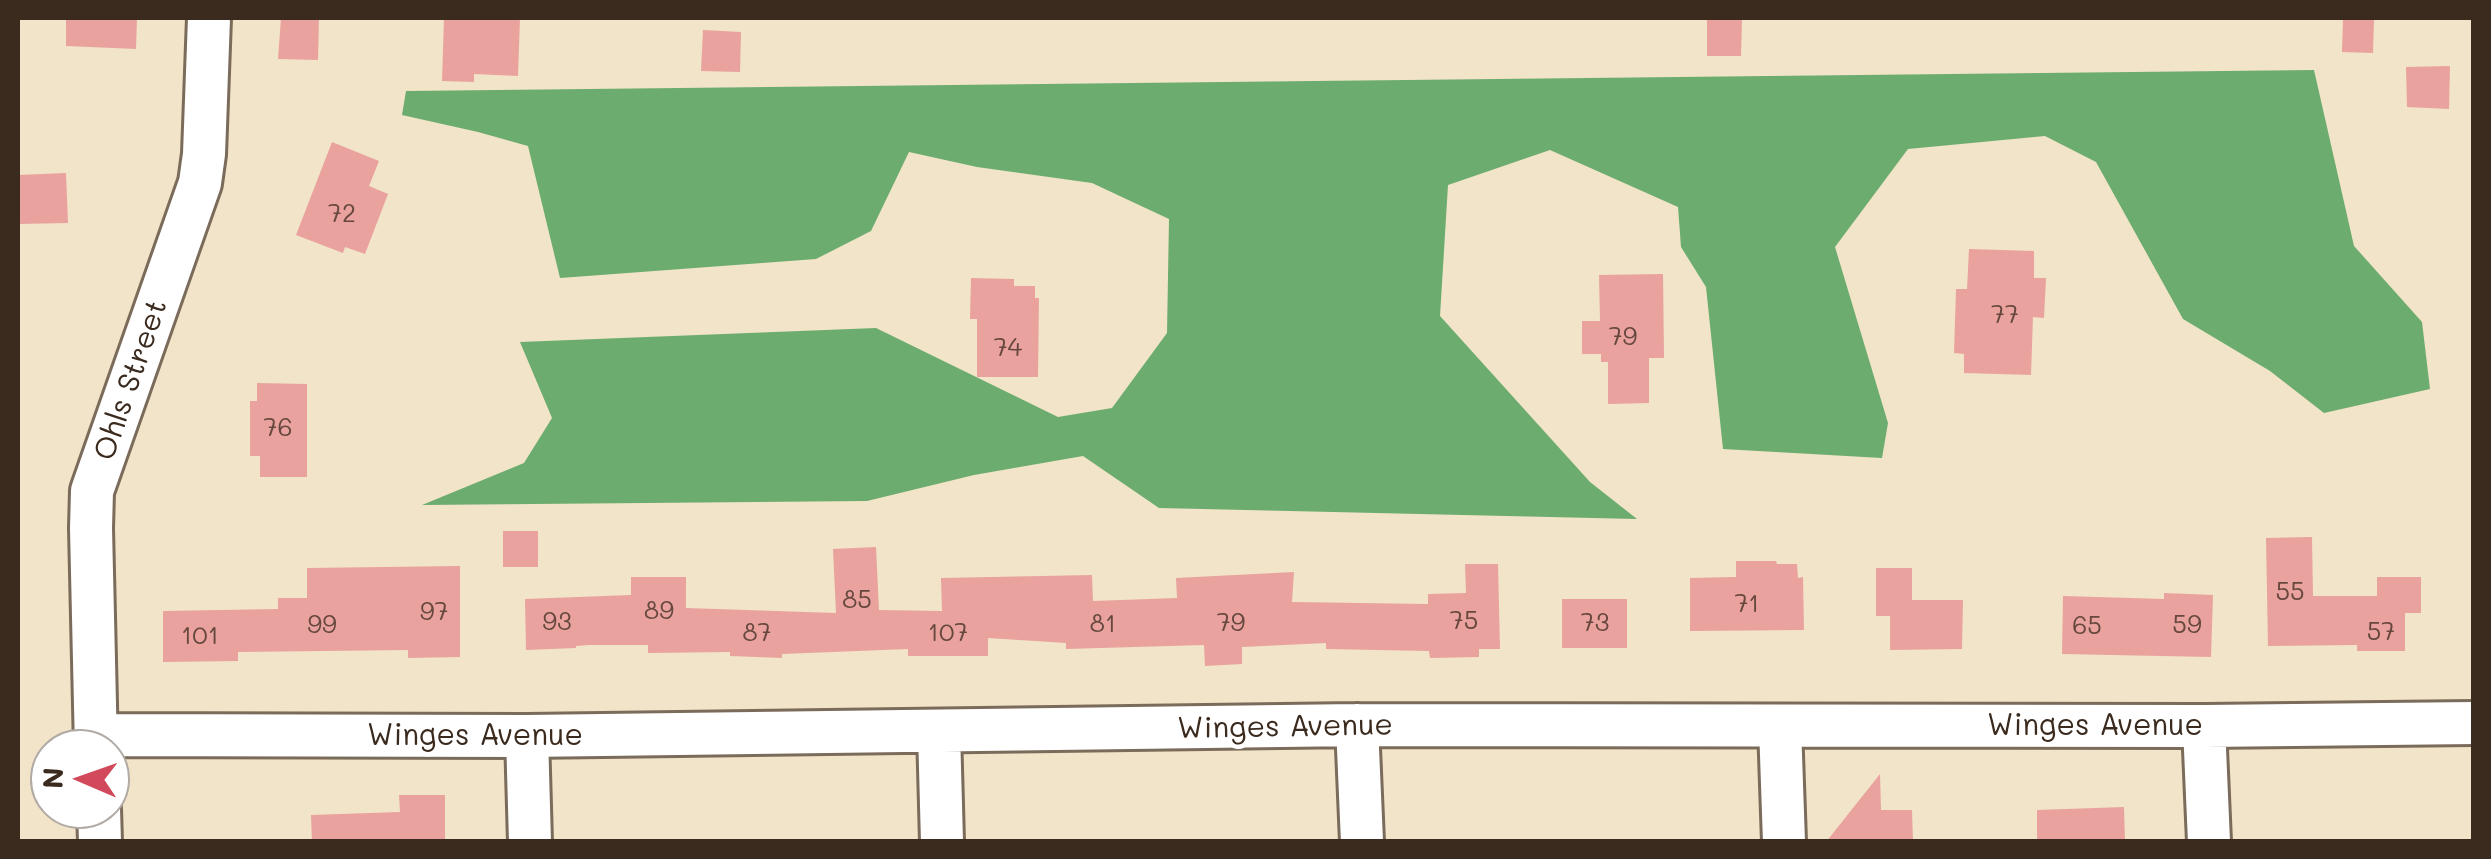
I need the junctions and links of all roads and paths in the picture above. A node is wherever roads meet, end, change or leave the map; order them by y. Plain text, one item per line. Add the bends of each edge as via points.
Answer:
1 (209, 18) edge
2 (2474, 723) edge
3 (1357, 725) junction
4 (1780, 726) junction
5 (2204, 726) junction
6 (96, 729) edge
7 (938, 732) junction
8 (526, 736) junction
9 (130, 742) edge
10 (530, 842) edge
11 (942, 842) edge
12 (1362, 842) edge
13 (1784, 842) edge
14 (2209, 842) edge

1 - 6 street, Ohls Street via 200,184 92,491
2 - 5 street, Winges Avenue
3 - 4 street, Winges Avenue
3 - 7 street, Winges Avenue
3 - 12 street
4 - 5 street, Winges Avenue
4 - 13 street
5 - 14 street
7 - 8 street, Winges Avenue
7 - 11 street
8 - 9 street, Winges Avenue
8 - 10 street

